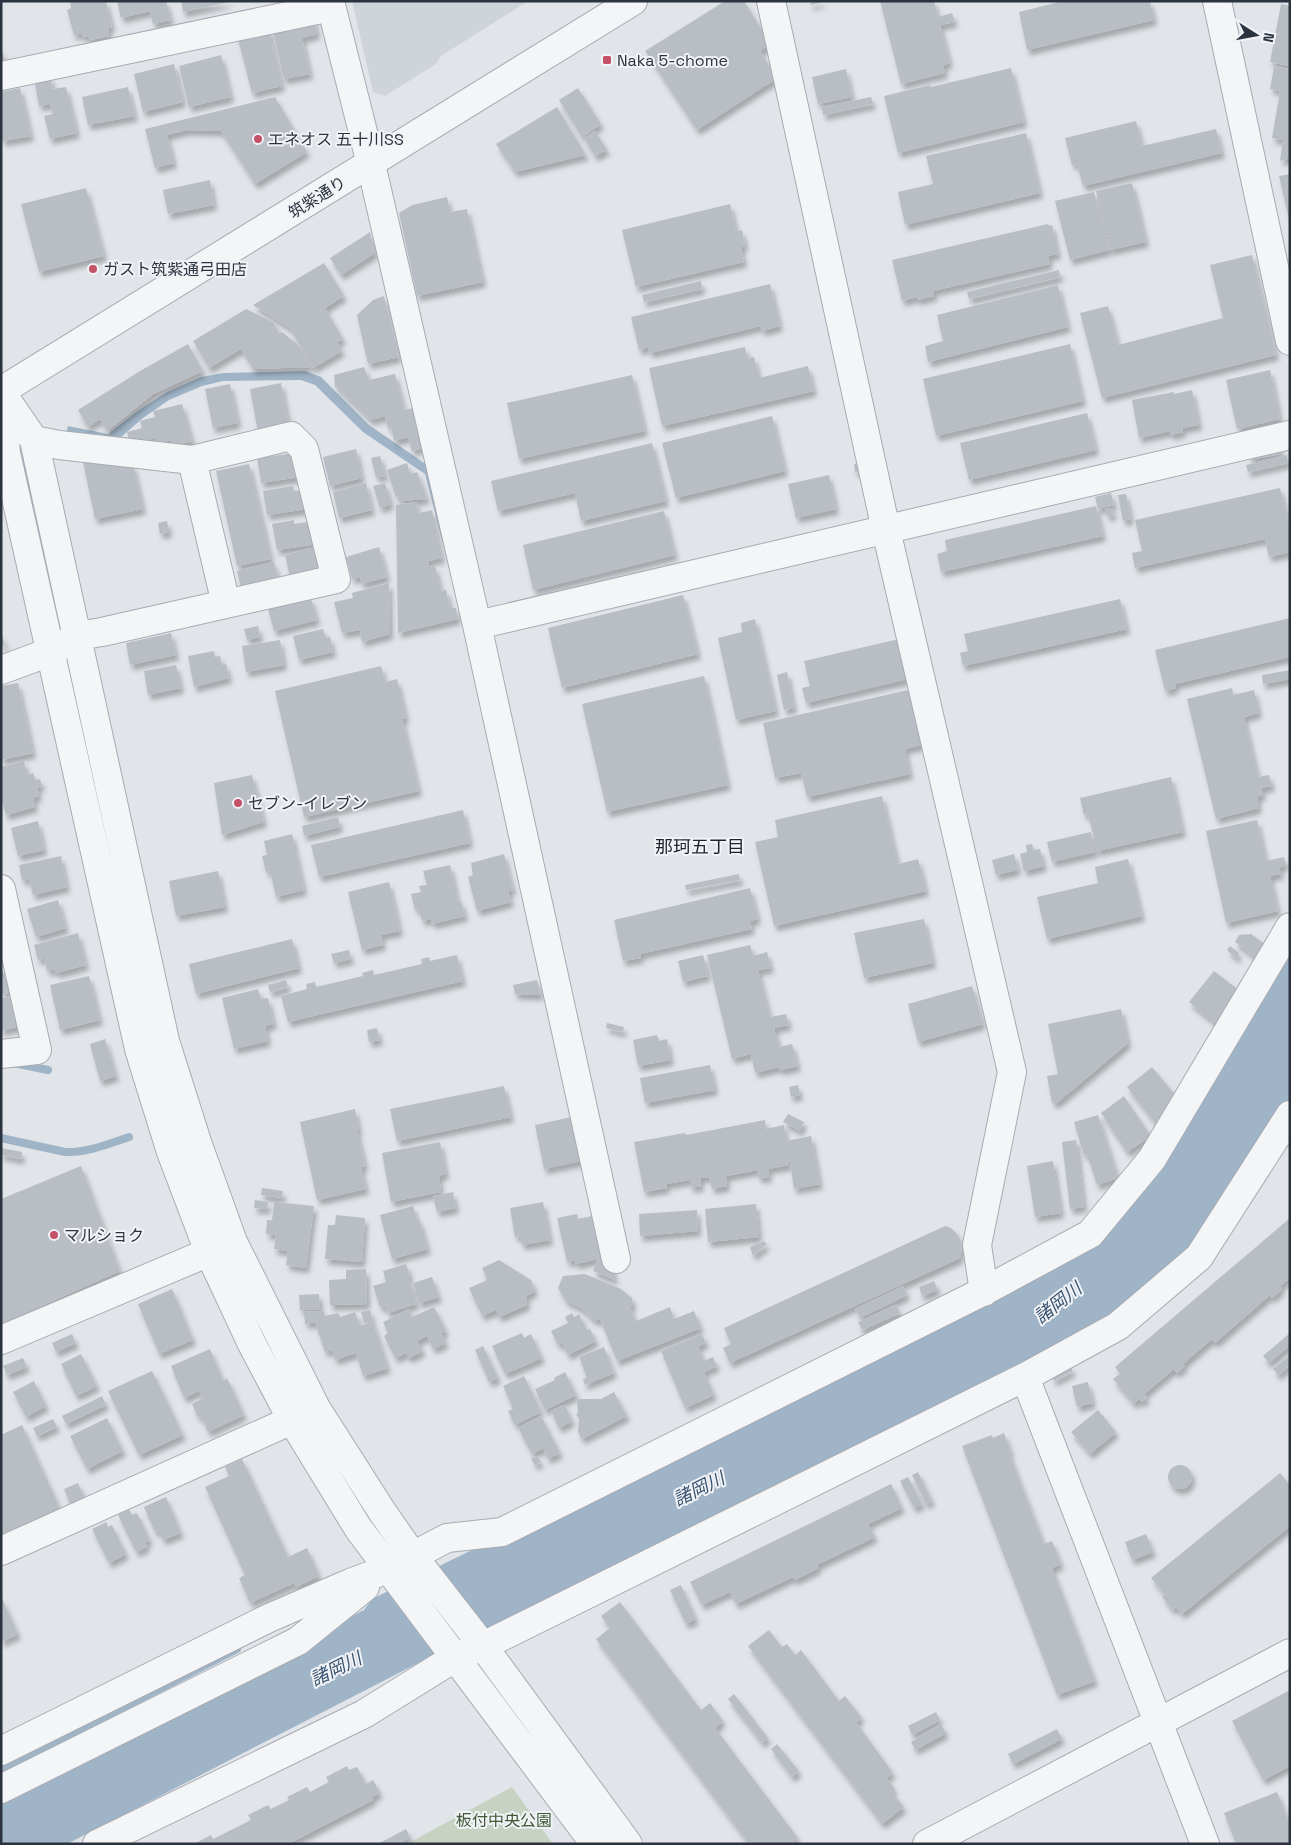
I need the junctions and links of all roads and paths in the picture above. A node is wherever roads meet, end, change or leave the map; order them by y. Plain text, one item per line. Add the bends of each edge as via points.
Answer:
1 (632, 1) edge
2 (771, 1) edge
3 (1218, 1) edge
4 (330, 4) edge
5 (1, 76) edge
6 (370, 164) junction
7 (1290, 341) edge
8 (1, 393) edge
9 (1290, 435) edge
10 (34, 440) junction
11 (192, 460) junction
12 (886, 530) junction
13 (226, 604) junction
14 (477, 625) junction
15 (78, 636) junction
16 (50, 652) junction
17 (1, 670) edge
18 (1, 890) edge
19 (1290, 927) edge
20 (1, 1054) edge
21 (1290, 1115) edge
22 (221, 1247) junction
23 (616, 1259) dead end
24 (984, 1292) junction
25 (1, 1340) edge
26 (1025, 1377) junction
27 (292, 1420) junction
28 (1, 1551) edge
29 (413, 1556) junction
30 (388, 1569) junction
31 (483, 1646) junction
32 (451, 1652) junction
33 (1290, 1653) edge
34 (1157, 1722) junction
35 (1, 1751) edge
36 (1, 1789) edge
37 (967, 1834) edge
38 (97, 1844) edge
39 (595, 1844) edge
40 (628, 1844) edge
41 (927, 1844) edge
42 (1205, 1844) edge

1 - 6 street, 筑紫通り
2 - 12 street
3 - 7 street
4 - 5 street
4 - 6 street
6 - 8 street, 筑紫通り
6 - 14 street
8 - 10 street
8 - 16 street via 6,453
9 - 12 street
10 - 11 street
10 - 15 street
11 - 13 street
11 - 13 street via 291,436 304,449 336,579
12 - 14 street
12 - 24 street via 1012,1072 977,1244
13 - 15 street
14 - 23 street
15 - 16 street
15 - 22 street via 165,1041 197,1142
16 - 17 street
16 - 22 street via 139,1049 171,1152
18 - 20 street via 37,1050
19 - 24 street via 1152,1159 1090,1234
21 - 26 street via 1199,1258 1118,1326
22 - 25 street
22 - 27 street via 252,1344
22 - 29 street via 316,1408
24 - 29 street via 502,1532 447,1538
26 - 31 street
26 - 34 street
27 - 28 street
27 - 30 street via 358,1528
29 - 30 street
29 - 31 street
30 - 32 street
30 - 35 street via 269,1618
30 - 36 street via 298,1641
31 - 32 street
31 - 40 street
32 - 38 street via 364,1714
32 - 39 street
33 - 34 street
34 - 37 street
34 - 42 street
37 - 41 street

